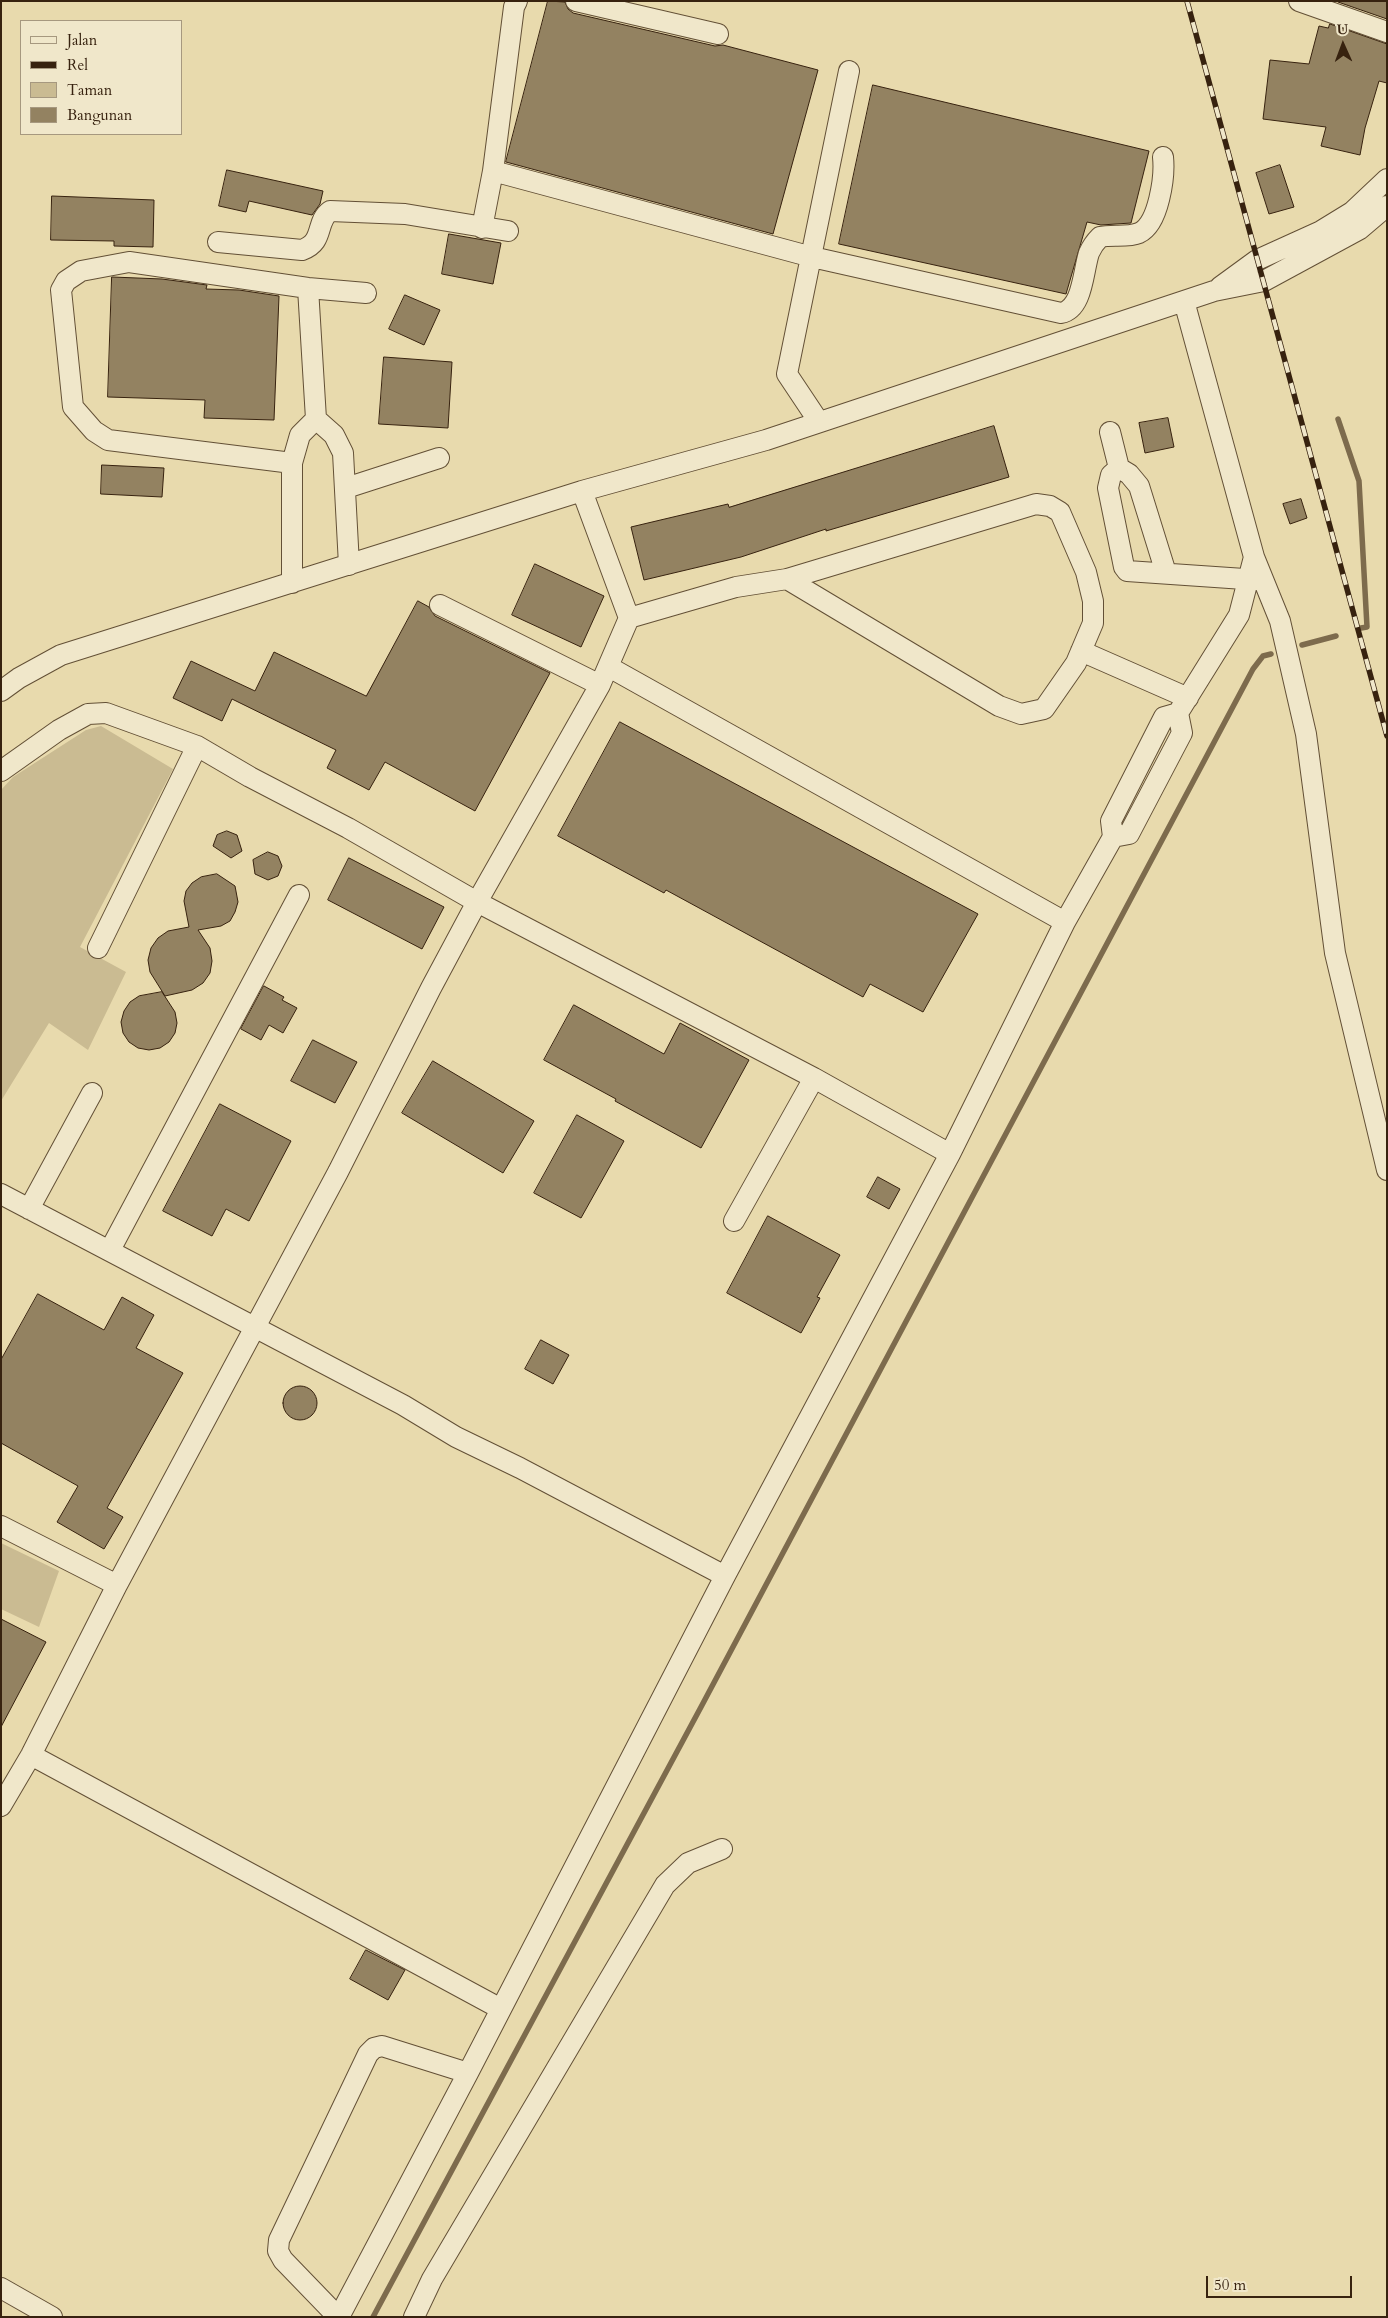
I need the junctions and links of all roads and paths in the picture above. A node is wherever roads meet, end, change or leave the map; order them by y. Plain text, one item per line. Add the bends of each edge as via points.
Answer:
1 (517, 1) edge
2 (576, 1) edge
3 (1299, 1) edge
4 (1387, 32) edge
5 (718, 34) dead end
6 (849, 71) dead end
7 (1163, 157) dead end
8 (492, 178) junction
9 (1387, 179) edge
10 (1387, 206) edge
11 (484, 221) junction
12 (508, 231) dead end
13 (218, 242) dead end
14 (811, 262) junction
15 (308, 288) junction
16 (1214, 291) junction
17 (366, 293) dead end
18 (1184, 302) junction
19 (316, 419) junction
20 (819, 422) junction
21 (1110, 432) dead end
22 (439, 458) dead end
23 (292, 463) junction
24 (1119, 468) junction
25 (346, 488) junction
26 (582, 491) junction
27 (349, 565) junction
28 (1166, 573) junction
29 (787, 579) junction
30 (1256, 580) junction
31 (292, 583) junction
32 (440, 605) dead end
33 (629, 618) junction
34 (1081, 651) junction
35 (609, 666) junction
36 (600, 685) junction
37 (1, 691) edge
38 (1183, 705) junction
39 (197, 746) junction
40 (1, 771) edge
41 (300, 895) dead end
42 (477, 902) junction
43 (1065, 922) junction
44 (98, 948) dead end
45 (814, 1078) junction
46 (92, 1093) dead end
47 (950, 1154) junction
48 (1387, 1170) edge
49 (1, 1194) edge
50 (29, 1209) junction
51 (734, 1221) dead end
52 (110, 1250) junction
53 (255, 1329) junction
54 (1, 1526) edge
55 (725, 1576) junction
56 (117, 1586) junction
57 (31, 1755) junction
58 (1, 1806) edge
59 (722, 1849) dead end
60 (501, 2008) junction
61 (468, 2073) junction
62 (1, 2288) edge
63 (52, 2317) edge
64 (338, 2317) edge
65 (414, 2317) edge

1 - 8 street
2 - 5 street
3 - 4 street
6 - 14 street
7 - 14 street via 1159,198 1147,227 1132,235 1100,237 1089,254 1076,302 1068,312
8 - 11 street
8 - 14 street
9 - 16 street via 1352,212 1321,231 1257,260
10 - 16 street via 1360,229 1264,281
11 - 12 street
11 - 13 street via 330,211 317,240 302,250
14 - 20 street via 787,374
15 - 17 street
15 - 19 street
15 - 23 street via 129,262 81,271 66,281 61,290 72,406 94,431 108,440
16 - 18 street
18 - 20 street
18 - 30 street via 1254,557
19 - 23 street via 300,435
19 - 25 street via 334,435 343,453
20 - 26 street
21 - 24 street
22 - 25 street
23 - 31 street
24 - 28 street via 1130,474 1139,486
24 - 28 street via 1111,475 1108,488 1124,567 1131,572
25 - 27 street
26 - 27 street
26 - 33 street
27 - 31 street
28 - 30 street
29 - 33 street via 736,587
29 - 34 street via 998,706 1020,714 1044,709
29 - 34 street via 1036,504 1050,506 1060,512 1086,572 1093,601 1093,623
30 - 38 street via 1246,592 1239,615
30 - 48 street via 1280,621 1306,734 1335,953
31 - 37 street via 61,655
32 - 36 street
33 - 35 street
34 - 38 street
35 - 36 street
35 - 43 street
36 - 42 street
38 - 43 street via 1182,732 1129,834 1112,837
39 - 40 street via 106,713 88,714 59,730
39 - 42 street
39 - 44 street
41 - 52 street
42 - 45 street
42 - 53 street
43 - 47 street
45 - 47 street
45 - 51 street
46 - 50 street
47 - 55 street
49 - 50 street
50 - 52 street
52 - 53 street
53 - 55 street
53 - 56 street
54 - 56 street
55 - 60 street
56 - 57 street
57 - 58 street
57 - 60 street
59 - 65 street via 688,1863 665,1885 437,2270
60 - 61 street
61 - 64 street
61 - 64 street via 382,2046 368,2054 279,2240 278,2251 283,2260
62 - 63 street

